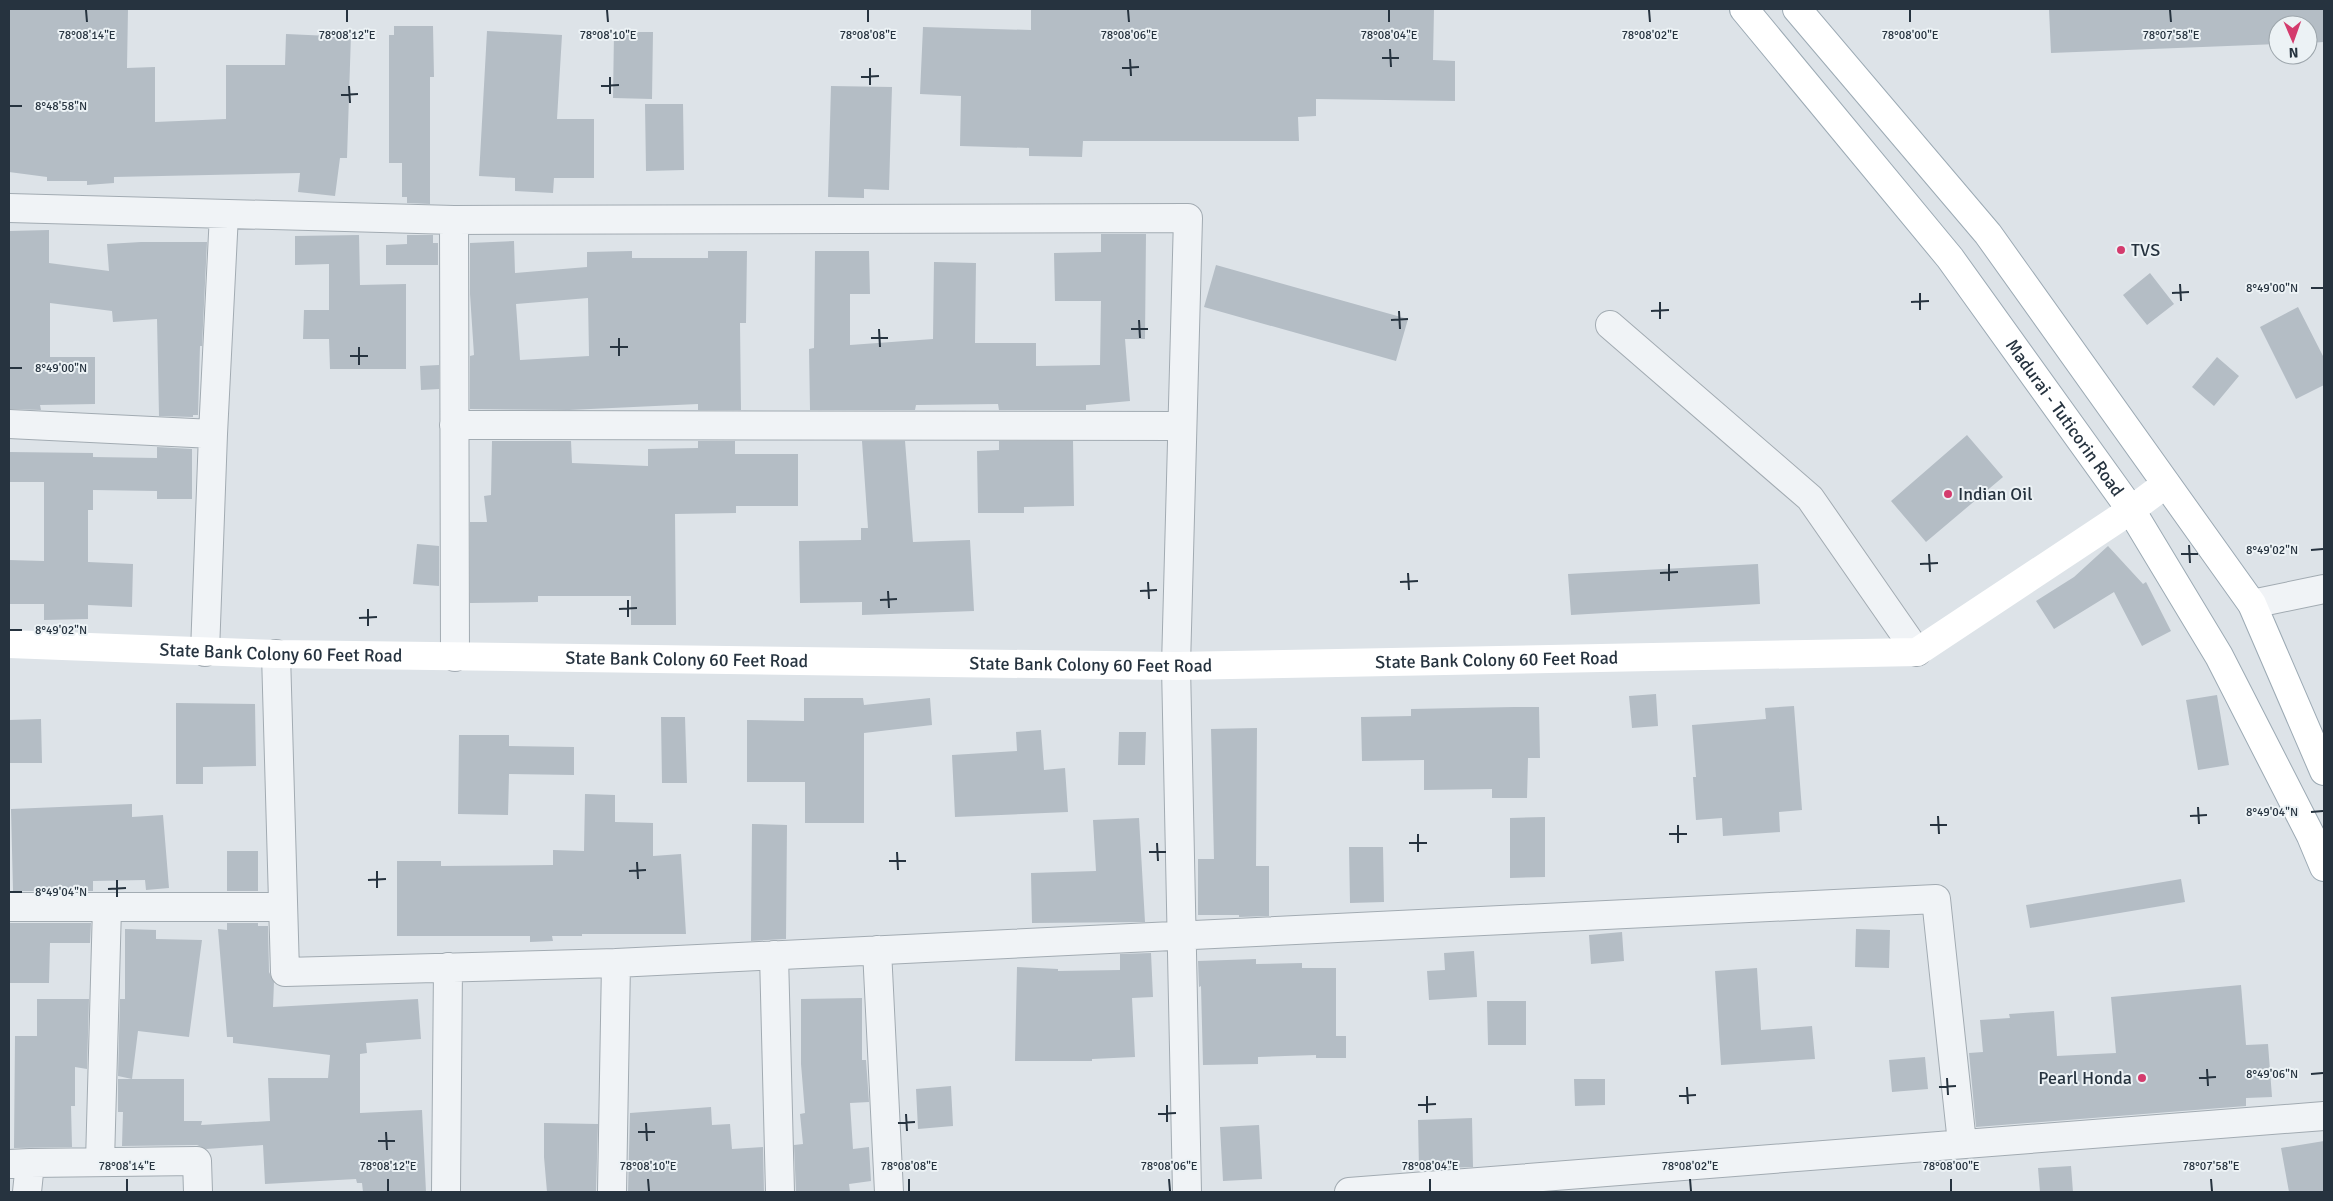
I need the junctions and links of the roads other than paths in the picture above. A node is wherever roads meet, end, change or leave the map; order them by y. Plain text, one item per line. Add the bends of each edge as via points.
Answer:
1 (1744, 9) edge
2 (1798, 9) edge
3 (9, 208) edge
4 (224, 214) junction
5 (454, 220) junction
6 (1610, 325) dead end
7 (9, 424) edge
8 (454, 425) junction
9 (1181, 426) junction
10 (213, 434) junction
11 (2166, 484) junction
12 (2131, 510) junction
13 (2324, 589) edge
14 (2252, 604) junction
15 (9, 644) edge
16 (205, 652) junction
17 (1918, 652) junction
18 (276, 654) junction
19 (454, 657) junction
20 (1176, 666) junction
21 (2324, 771) edge
22 (2324, 867) edge
23 (9, 907) edge
24 (107, 907) junction
25 (282, 907) junction
26 (1183, 935) junction
27 (878, 950) junction
28 (774, 955) junction
29 (616, 962) junction
30 (448, 968) junction
31 (2324, 1116) edge
32 (1962, 1143) junction
33 (100, 1162) junction
34 (19, 1164) edge
35 (27, 1192) edge
36 (198, 1192) edge
37 (446, 1192) edge
38 (612, 1192) edge
39 (780, 1192) edge
40 (889, 1192) edge
41 (1187, 1192) edge
42 (1349, 1192) edge

1 - 12 street, Madurai - Tuticorin Road via 1950,258
2 - 11 street via 1988,234
3 - 4 street
4 - 5 street
4 - 10 street
5 - 8 street
5 - 9 street via 1188,218
6 - 17 street via 1810,498
7 - 10 street
8 - 9 street
8 - 19 street
9 - 20 street
10 - 16 street
11 - 12 street
11 - 14 street
12 - 17 street
12 - 22 street, Madurai - Tuticorin Road via 2219,656
13 - 14 street
14 - 21 street
15 - 16 street, State Bank Colony 60 Feet Road
16 - 18 street, State Bank Colony 60 Feet Road
17 - 20 street, State Bank Colony 60 Feet Road
18 - 19 street, State Bank Colony 60 Feet Road
18 - 25 street
19 - 20 street, State Bank Colony 60 Feet Road
20 - 26 street
23 - 24 street
24 - 25 street
24 - 33 street
25 - 30 street via 284,972
26 - 27 street
26 - 32 street via 1936,899
26 - 41 street
27 - 28 street
27 - 40 street
28 - 29 street
28 - 39 street
29 - 30 street
29 - 38 street
30 - 37 street
31 - 32 street
32 - 42 street
33 - 34 street
33 - 36 street via 197,1161
34 - 35 street

